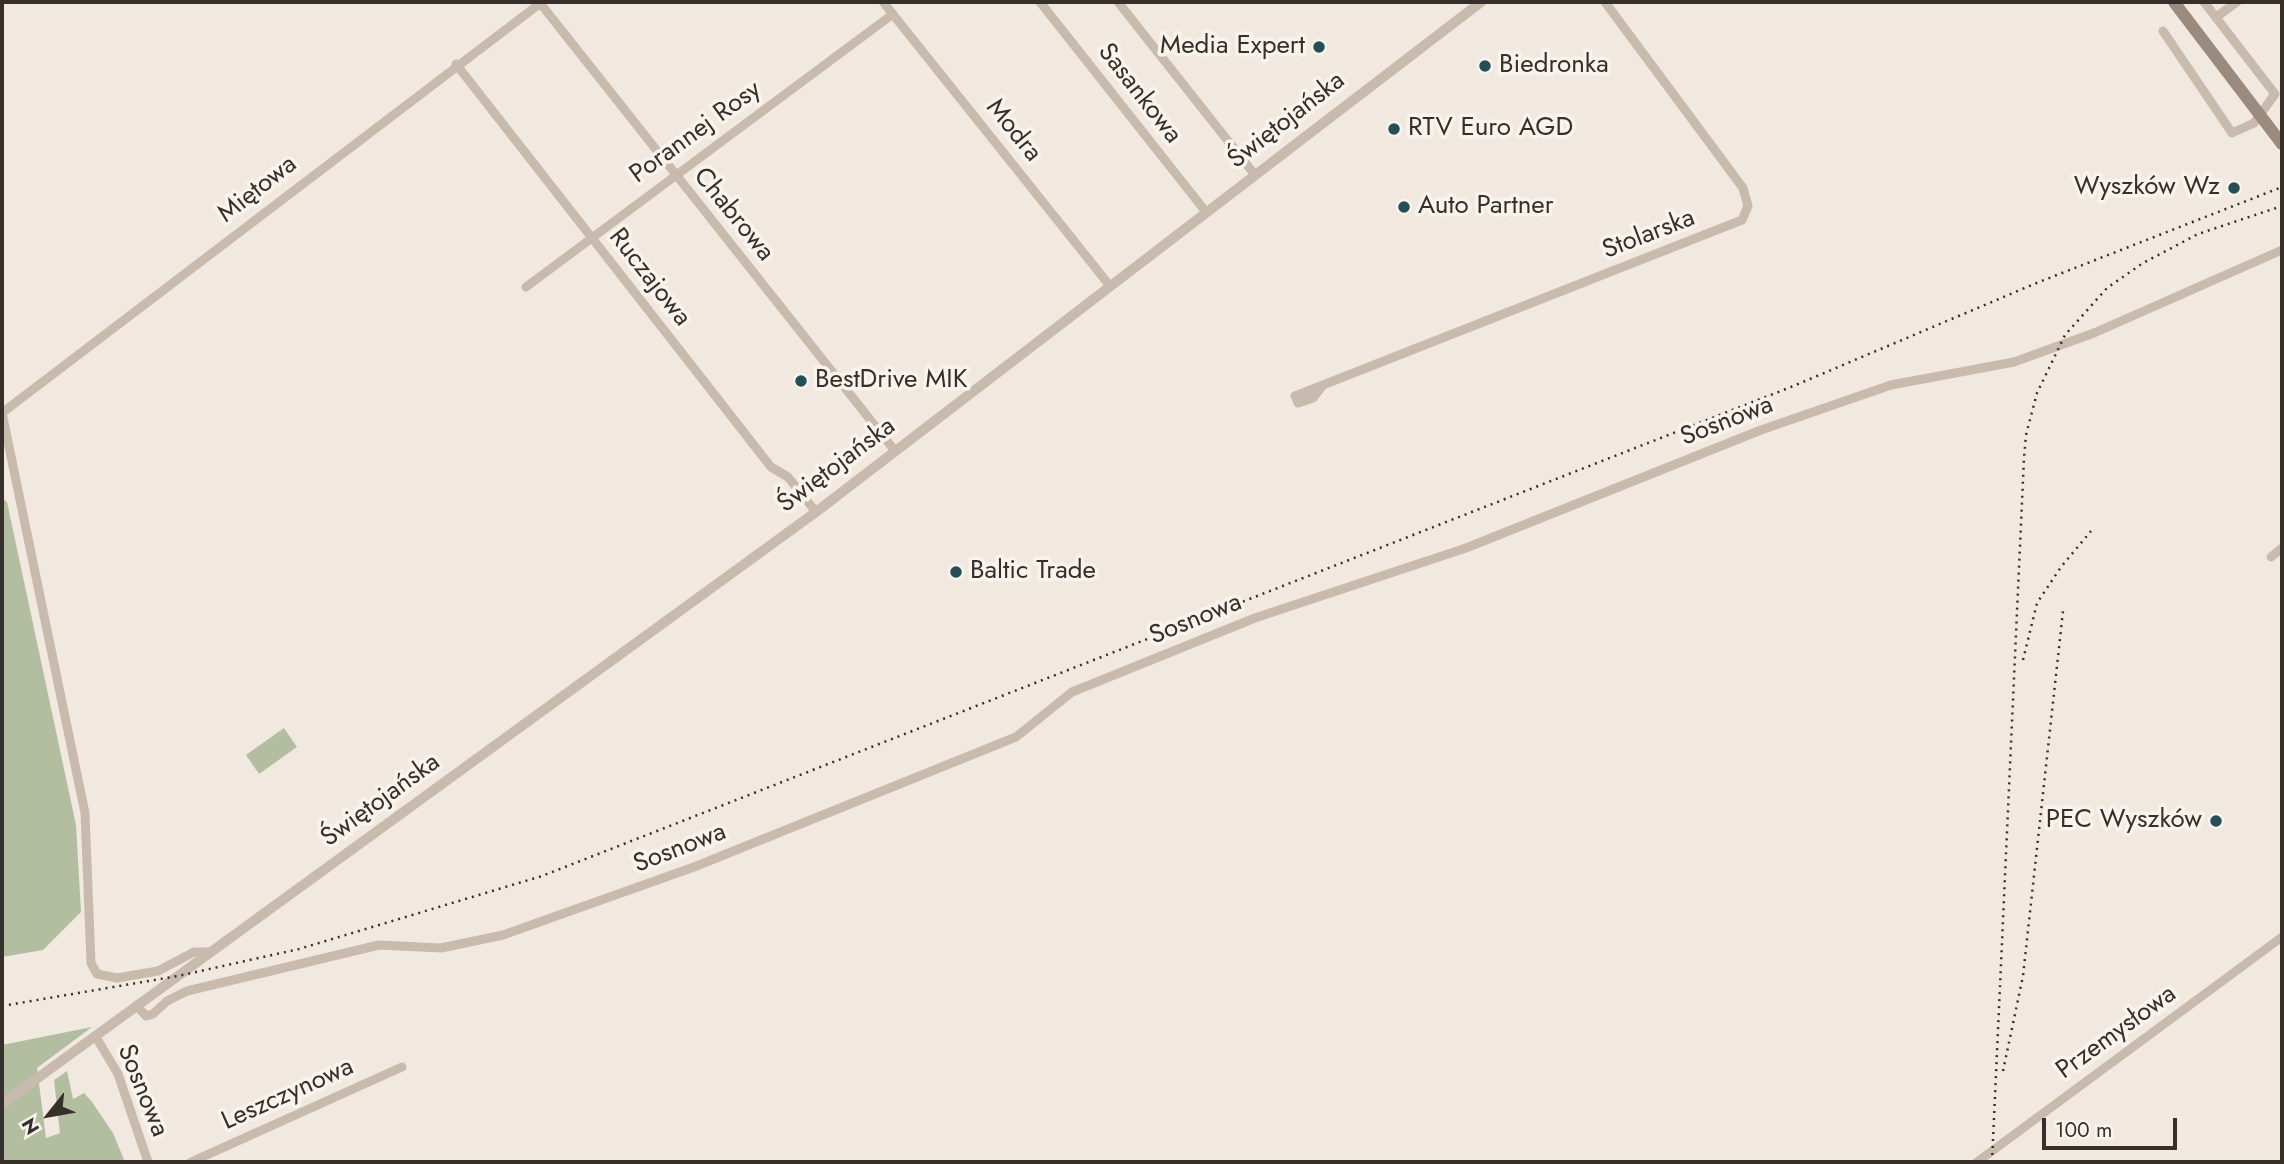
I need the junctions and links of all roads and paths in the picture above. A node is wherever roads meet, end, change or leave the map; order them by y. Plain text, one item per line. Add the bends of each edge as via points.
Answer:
1 (883, 2) edge
2 (1040, 2) edge
3 (1118, 2) edge
4 (1481, 2) edge
5 (1605, 2) edge
6 (2174, 2) edge
7 (2204, 2) edge
8 (2237, 2) edge
9 (541, 3) edge
10 (893, 14) junction
11 (2216, 17) junction
12 (2164, 31) dead end
13 (456, 64) junction
14 (2279, 94) edge
15 (2282, 144) edge
16 (674, 174) junction
17 (1255, 175) junction
18 (1206, 212) junction
19 (591, 237) junction
20 (2282, 250) edge
21 (1110, 286) junction
22 (526, 288) dead end
23 (1323, 385) dead end
24 (2, 413) edge
25 (895, 451) junction
26 (816, 512) junction
27 (2282, 548) edge
28 (2271, 557) dead end
29 (2282, 937) edge
30 (211, 952) junction
31 (137, 1006) junction
32 (96, 1037) junction
33 (402, 1067) dead end
34 (2, 1104) edge
35 (148, 1162) edge
36 (191, 1162) edge
37 (1977, 1162) edge

1 - 10 street, Modra
2 - 18 street, Sasankowa
3 - 17 street
4 - 17 street, Świętojańska
5 - 23 street, Stolarska via 1743,188 1748,206 1742,220
6 - 15 main road
7 - 11 street
8 - 11 street
9 - 13 street, Miętowa
9 - 16 street, Chabrowa
10 - 16 street, Porannej Rosy
10 - 21 street, Modra
11 - 14 street
12 - 14 street via 2232,133 2254,122
13 - 19 street, Ruczajowa
13 - 24 street, Miętowa
16 - 19 street, Porannej Rosy
16 - 25 street, Chabrowa
17 - 18 street, Świętojańska
18 - 21 street, Świętojańska
19 - 22 street, Porannej Rosy
19 - 26 street, Ruczajowa via 771,467 788,477
20 - 31 street, Sosnowa via 2094,333 2014,362 1891,385 1761,430 1466,548 1255,618 1072,692 1016,737 694,867 502,936 441,948 379,945 187,991 146,1016
21 - 25 street, Świętojańska
24 - 30 street, Świętojańska via 85,813 91,963 97,974 117,978 158,971 194,952
25 - 26 street, Świętojańska
26 - 30 street, Świętojańska
27 - 28 street
29 - 37 street, Przemysłowa
30 - 31 street, Świętojańska
31 - 32 street, Świętojańska
32 - 34 street, Świętojańska
32 - 35 street, Sosnowa via 118,1074
33 - 36 street, Leszczynowa

